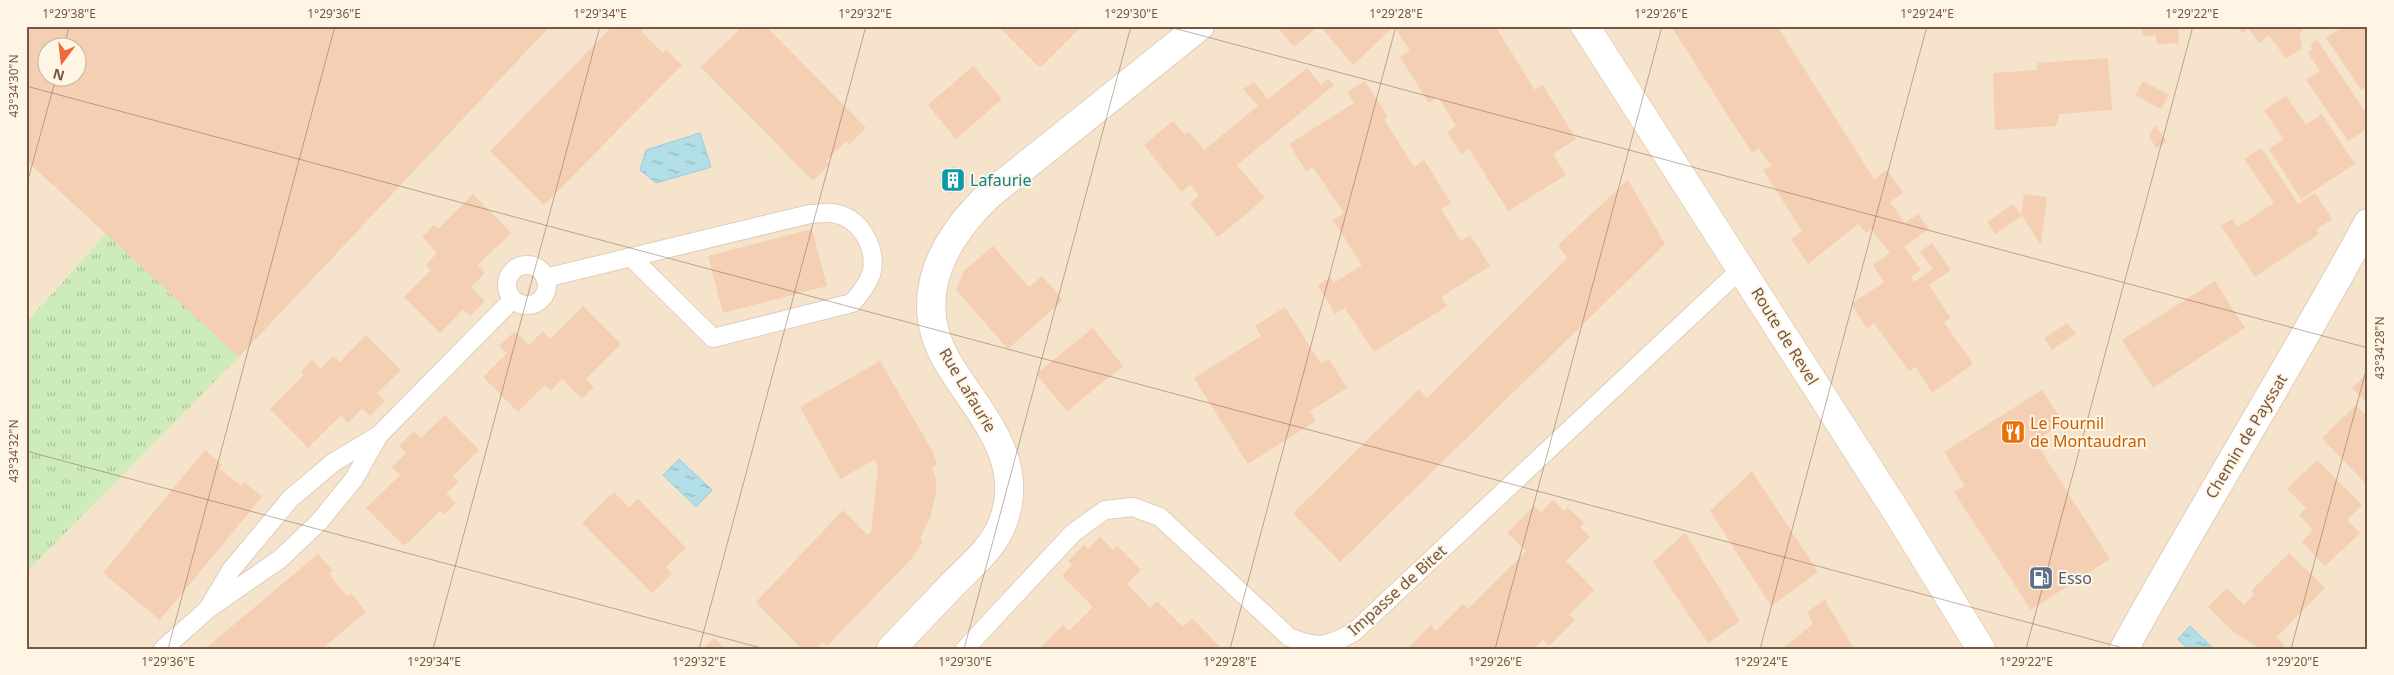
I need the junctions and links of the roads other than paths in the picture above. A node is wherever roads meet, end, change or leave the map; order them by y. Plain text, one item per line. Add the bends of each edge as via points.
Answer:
1 (1200, 26) edge
2 (1585, 26) edge
3 (2368, 223) edge
4 (631, 257) junction
5 (1742, 268) junction
6 (546, 278) junction
7 (512, 300) junction
8 (379, 435) junction
9 (208, 609) junction
10 (163, 649) edge
11 (891, 649) edge
12 (965, 649) edge
13 (1981, 649) edge
14 (2124, 649) edge

1 - 11 street, Rue Lafaurie via 990,194 967,216 945,249 934,279 934,328 946,360 998,440 1008,470 1010,497 1003,523 990,546
2 - 5 street, Route de Revel
3 - 14 street, Chemin de Payssat
4 - 4 lane via 810,214 834,213 851,220 866,234 871,249 872,271 852,303 713,338
4 - 6 lane
5 - 12 lane, Impasse de Bitet via 1354,632 1333,644 1311,646 1289,636 1160,517 1133,507 1106,510 1073,533
5 - 13 street, Route de Revel
6 - 7 lane via 548,286 542,300 527,307
6 - 7 lane via 542,270 527,264 512,271 506,285
7 - 8 lane
8 - 9 lane via 354,479 319,522 280,559
8 - 9 lane via 334,462 291,498 231,570
9 - 10 lane

